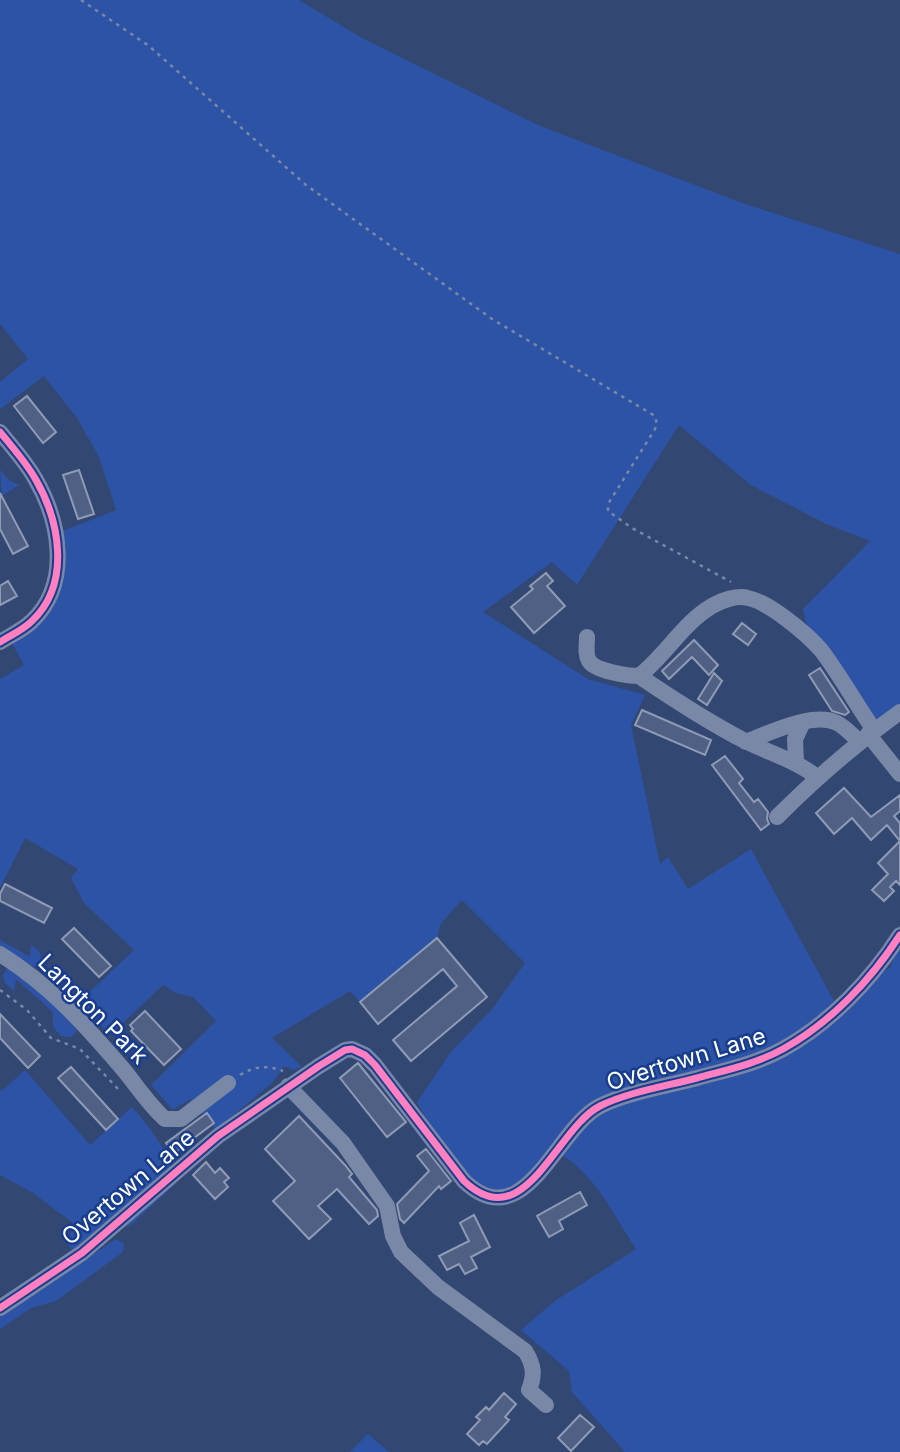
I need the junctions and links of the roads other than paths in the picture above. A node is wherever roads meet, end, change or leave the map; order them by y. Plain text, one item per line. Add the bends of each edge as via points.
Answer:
1 (0, 432) edge
2 (587, 638) dead end
3 (0, 642) edge
4 (639, 676) junction
5 (900, 712) edge
6 (803, 722) junction
7 (867, 735) junction
8 (746, 742) junction
9 (796, 762) junction
10 (900, 774) edge
11 (817, 777) junction
12 (777, 817) dead end
13 (900, 935) edge
14 (0, 954) edge
15 (229, 1083) road end
16 (292, 1083) junction
17 (0, 1308) edge
18 (546, 1405) dead end

1 - 3 street via 44,495 56,530 58,566 40,612
2 - 4 street via 586,657 592,665
4 - 7 street via 701,613 743,597 767,606 814,643
4 - 8 street
5 - 7 street
6 - 7 street via 831,720
6 - 8 street
6 - 9 street via 795,739
7 - 10 street
7 - 11 street
8 - 9 street
9 - 11 street
11 - 12 street
13 - 16 street, Overtown Lane via 872,975 797,1041 748,1064 594,1109 577,1123 528,1184 510,1196 482,1195 464,1181 375,1065 358,1051 345,1050
14 - 15 street, Langton Park via 54,995 165,1119 181,1119
16 - 17 street, Overtown Lane via 218,1136 82,1253
16 - 18 street via 343,1143 387,1206 401,1252 438,1287 525,1351 534,1376 529,1390

